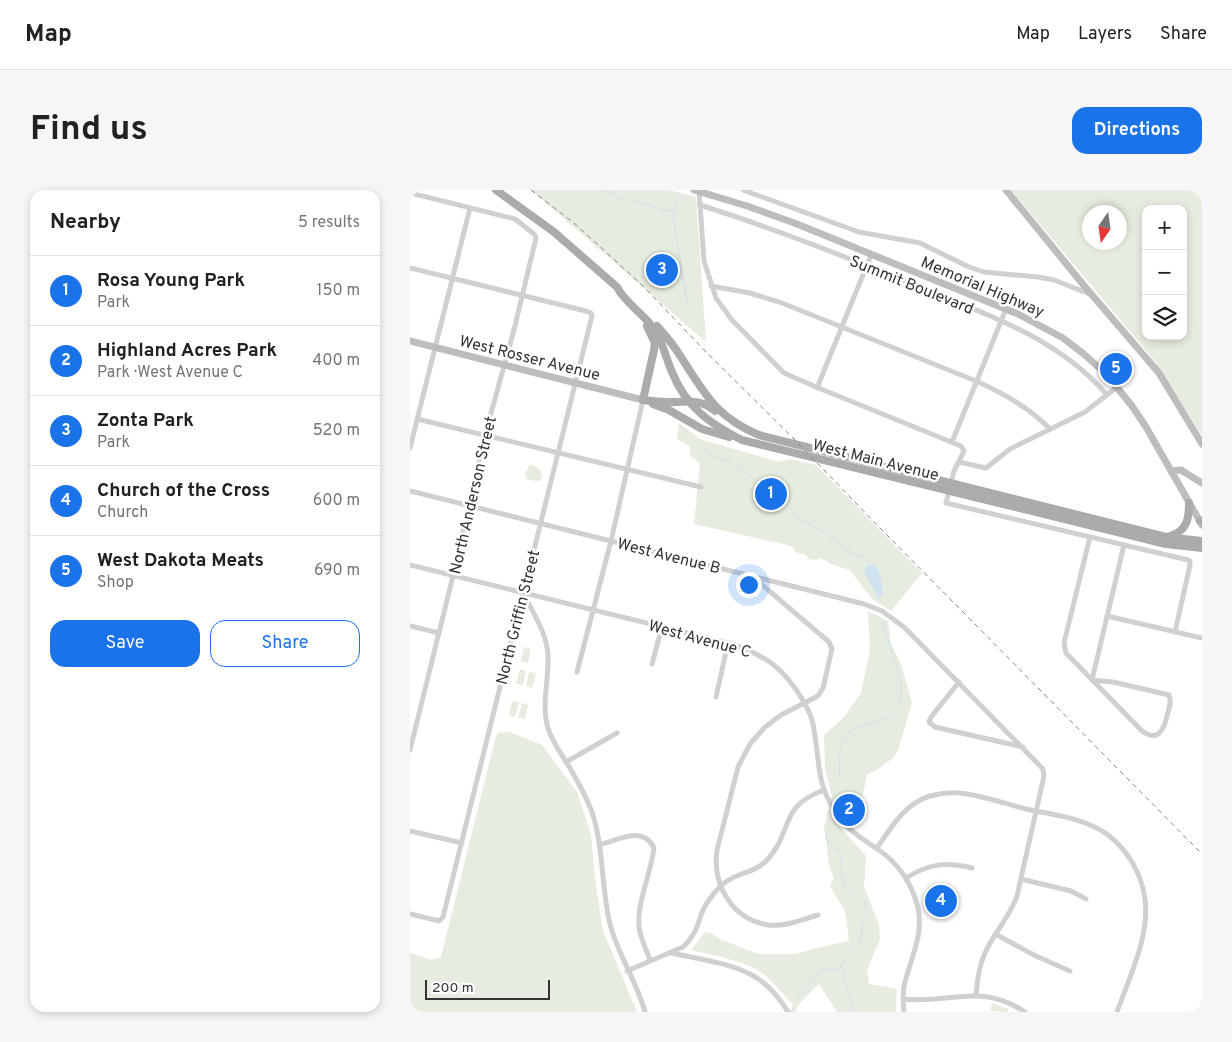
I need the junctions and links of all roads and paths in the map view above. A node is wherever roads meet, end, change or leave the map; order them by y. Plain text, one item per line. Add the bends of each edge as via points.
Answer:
1 (496, 190) edge
2 (697, 190) edge
3 (743, 190) edge
4 (1006, 190) edge
5 (410, 193) edge
6 (700, 205) junction
7 (470, 208) junction
8 (871, 255) junction
9 (866, 266) junction
10 (410, 268) edge
11 (453, 278) junction
12 (711, 286) junction
13 (617, 287) junction
14 (522, 295) junction
15 (1093, 296) junction
16 (628, 300) junction
17 (1006, 309) junction
18 (1001, 321) junction
19 (842, 326) junction
20 (410, 342) edge
21 (435, 348) junction
22 (504, 365) junction
23 (976, 381) junction
24 (575, 383) junction
25 (1117, 387) junction
26 (817, 388) junction
27 (1107, 395) junction
28 (645, 400) junction
29 (688, 401) junction
30 (417, 419) junction
31 (1050, 430) junction
32 (755, 434) junction
33 (485, 435) junction
34 (742, 440) junction
35 (952, 442) junction
36 (1202, 444) edge
37 (410, 448) edge
38 (558, 453) junction
39 (959, 462) junction
40 (627, 470) junction
41 (1171, 471) junction
42 (1202, 483) edge
43 (701, 487) dead end
44 (949, 487) junction
45 (410, 491) edge
46 (1189, 503) junction
47 (468, 505) junction
48 (540, 523) junction
49 (1201, 523) edge
50 (1090, 537) junction
51 (1166, 537) junction
52 (610, 540) junction
53 (1202, 541) edge
54 (1124, 545) junction
55 (1202, 548) edge
56 (410, 565) edge
57 (750, 575) junction
58 (453, 576) junction
59 (523, 593) junction
60 (593, 611) junction
61 (1107, 616) junction
62 (410, 626) edge
63 (662, 627) junction
64 (1174, 632) junction
65 (439, 633) junction
66 (1202, 638) edge
67 (728, 643) junction
68 (652, 664) dead end
69 (577, 672) dead end
70 (1092, 680) junction
71 (959, 682) junction
72 (716, 697) dead end
73 (804, 702) junction
74 (617, 733) dead end
75 (1023, 748) junction
76 (410, 750) edge
77 (566, 762) junction
78 (824, 790) junction
79 (1036, 811) junction
80 (410, 831) edge
81 (462, 843) junction
82 (599, 846) junction
83 (876, 848) junction
84 (972, 868) dead end
85 (906, 878) junction
86 (1021, 879) junction
87 (721, 887) junction
88 (1086, 900) dead end
89 (410, 914) edge
90 (818, 915) dead end
91 (997, 934) junction
92 (670, 952) junction
93 (650, 960) junction
94 (627, 971) junction
95 (1070, 971) dead end
96 (976, 995) junction
97 (904, 999) junction
98 (645, 1012) edge
99 (788, 1012) edge
100 (904, 1012) edge
101 (1025, 1012) edge
102 (1117, 1012) edge

1 - 13 main road, West Main Avenue via 554,232
2 - 6 street
2 - 8 street, Memorial Highway via 797,224
3 - 15 street via 859,232 920,243 984,272 1054,280
4 - 15 street
5 - 7 street
6 - 9 street, Summit Boulevard via 766,226
6 - 12 street via 704,261
7 - 11 street
7 - 14 street, North Anderson Street via 515,219 534,234 536,240
8 - 9 street
8 - 17 street, Memorial Highway
9 - 18 street, Summit Boulevard
9 - 19 street
10 - 11 street
11 - 14 street
11 - 21 street
12 - 19 street via 750,293
12 - 26 street via 732,320 784,372
13 - 16 main road, West Main Avenue
13 - 32 main road, West Main Avenue via 633,299 674,346 712,403
14 - 22 street, North Anderson Street
14 - 24 street, North Griffin Street via 591,313
15 - 36 street via 1159,373
16 - 28 main road via 649,328 655,343
16 - 29 main road, West Main Avenue via 657,334 673,376
17 - 18 street
17 - 25 street, Memorial Highway via 1062,338 1094,363
18 - 23 street
18 - 27 street, Summit Boulevard via 1051,347 1084,371
19 - 23 street
19 - 26 street
20 - 21 street, West Rosser Avenue
21 - 22 street, West Rosser Avenue
21 - 30 street
22 - 24 street, West Rosser Avenue
22 - 33 street, North Anderson Street
23 - 31 street via 1022,406
23 - 35 street
24 - 28 street, West Rosser Avenue
24 - 38 street, North Griffin Street
25 - 27 street
25 - 41 street, Memorial Highway via 1146,427
26 - 35 street
27 - 31 street via 1080,415
28 - 29 main road
28 - 34 main road via 706,431
28 - 40 street
29 - 32 main road via 708,406 737,427
29 - 34 main road, West Main Avenue via 711,423
30 - 33 street
30 - 37 street
31 - 39 street via 1010,449 986,468
32 - 44 main road, West Main Avenue
33 - 38 street
33 - 47 street, North Anderson Street
34 - 44 main road, West Main Avenue
35 - 39 street via 964,448
38 - 40 street
38 - 48 street, North Griffin Street
39 - 44 street
40 - 43 street
40 - 52 street
41 - 42 street via 1181,470
41 - 46 street, Memorial Highway
44 - 50 street via 946,503
44 - 51 main road, West Main Avenue
44 - 55 main road, West Main Avenue via 1166,544
45 - 47 street, West Avenue B
46 - 49 street, Memorial Highway
46 - 51 main road via 1189,518 1184,528
47 - 48 street, West Avenue B
47 - 58 street, North Anderson Street
48 - 52 street, West Avenue B
48 - 59 street, North Griffin Street
50 - 54 street
50 - 70 street via 1064,645 1066,653
51 - 53 main road, West Main Avenue
52 - 57 street, West Avenue B
52 - 60 street
54 - 61 street
54 - 64 street via 1190,561
56 - 58 street, West Avenue C
57 - 71 street, West Avenue B via 876,608 904,627
57 - 73 street via 829,642 832,649 823,688 818,696
58 - 59 street, West Avenue C
58 - 65 street, North Anderson Street
59 - 60 street, West Avenue C
59 - 77 street via 546,646 546,718
59 - 81 street, North Griffin Street
60 - 63 street, West Avenue C
60 - 69 street
61 - 64 street
61 - 70 street
62 - 65 street
63 - 67 street, West Avenue C
63 - 68 street
64 - 66 street
65 - 76 street, North Anderson Street
67 - 72 street
67 - 73 street, West Avenue C via 751,650 767,660 795,686
70 - 70 street via 1145,733 1156,735 1161,732 1171,699 1167,694
71 - 75 street, West Avenue B
71 - 75 street via 929,722 935,727
73 - 78 street, West Avenue C via 814,728
73 - 87 street via 765,727 750,744 738,767 716,861
74 - 77 street
75 - 79 street, West Avenue B via 1043,768
77 - 82 street via 584,792
78 - 83 street, West Avenue C via 843,822
78 - 87 street via 794,809 774,853 765,862
79 - 83 street via 966,794 928,797 894,821
79 - 86 street
79 - 102 street via 1095,827 1120,847 1138,873 1146,916 1140,945
80 - 81 street
81 - 89 street, North Griffin Street via 441,921
82 - 93 street via 636,835 650,840 654,848 639,926
82 - 94 street via 610,924
83 - 85 street, West Avenue C
84 - 85 street via 939,864
85 - 97 street, West Avenue C via 915,897 920,924
86 - 88 street via 1071,890
86 - 91 street via 1014,902
87 - 90 street via 732,906 753,921 783,925
87 - 92 street via 707,902 691,940
91 - 95 street
91 - 96 street via 982,961
92 - 93 street
92 - 99 street via 750,974 768,986
93 - 94 street
94 - 98 street
96 - 97 street
96 - 101 street via 1004,1001
97 - 100 street, West Avenue C

